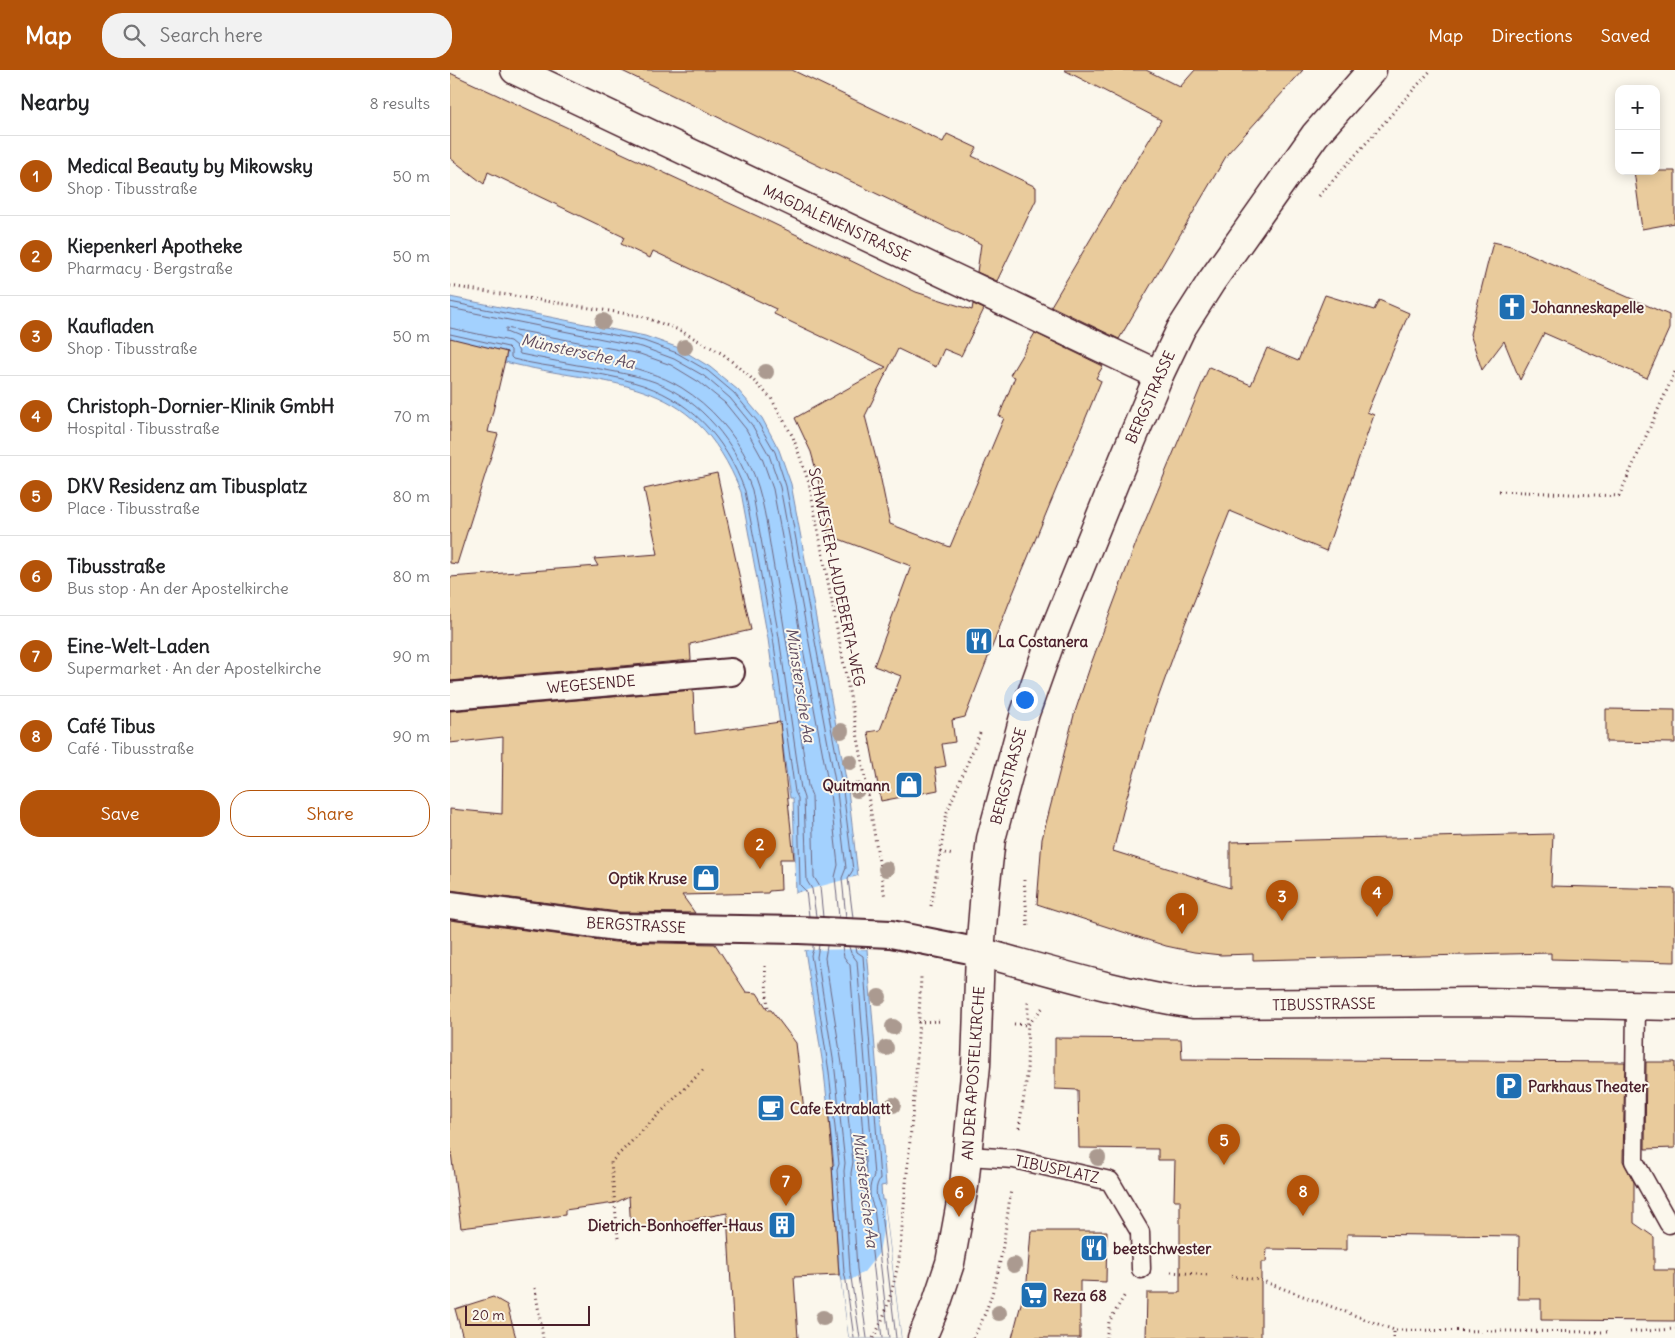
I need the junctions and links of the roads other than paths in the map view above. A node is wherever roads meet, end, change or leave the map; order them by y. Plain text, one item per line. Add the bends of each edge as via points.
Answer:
1 (515, 70) edge
2 (1372, 70) edge
3 (1159, 375) junction
4 (732, 672) dead end
5 (450, 696) edge
6 (450, 905) edge
7 (980, 952) junction
8 (1636, 1006) junction
9 (1675, 1006) edge
10 (968, 1156) junction
11 (1669, 1224) dead end
12 (1140, 1269) dead end
13 (922, 1338) edge

1 - 3 street, MAGDALENENSTRASSE
2 - 3 street, BERGSTRASSE via 1315,135 1242,237 1181,329
3 - 7 street, BERGSTRASSE via 1053,634 1025,713 992,839
4 - 5 street, WEGESENDE
6 - 7 street, BERGSTRASSE via 617,927 878,934
7 - 8 street, TIBUSSTRASSE via 1125,991 1193,1004 1480,1002
7 - 10 street, AN DER APOSTELKIRCHE via 976,1064
8 - 9 street, TIBUSSTRASSE
8 - 11 lane via 1634,1161
10 - 12 lane, TIBUSPLATZ via 1014,1159 1110,1180 1140,1232
10 - 13 street, AN DER APOSTELKIRCHE via 950,1263

